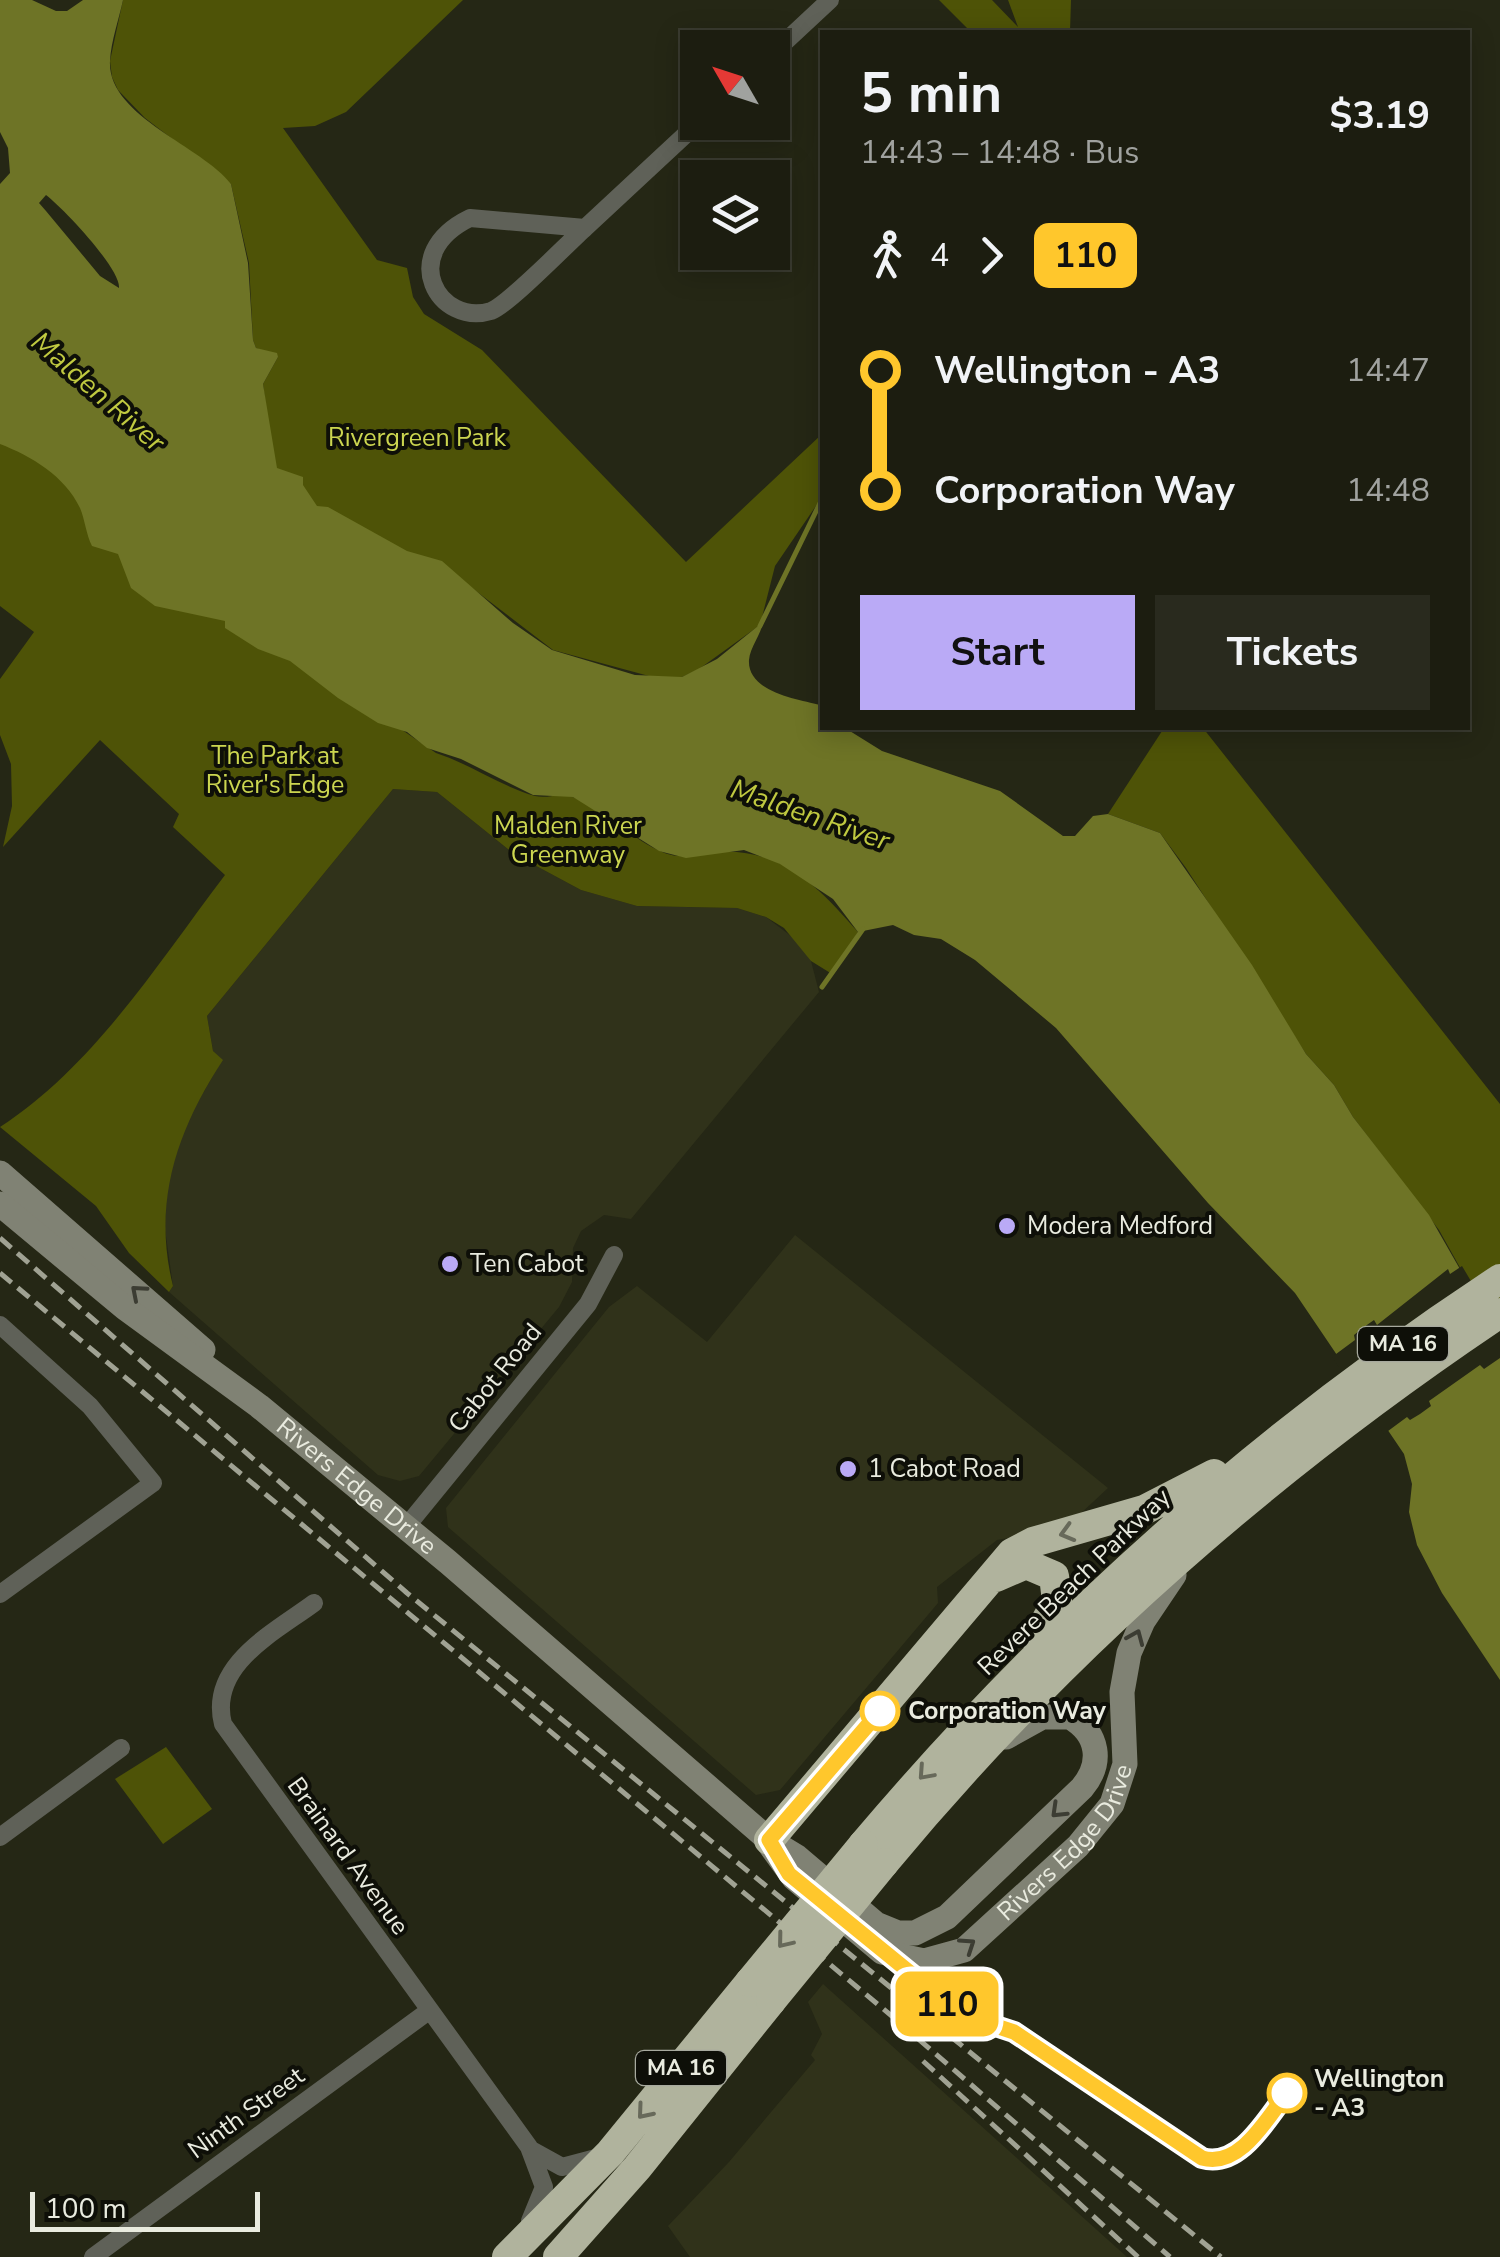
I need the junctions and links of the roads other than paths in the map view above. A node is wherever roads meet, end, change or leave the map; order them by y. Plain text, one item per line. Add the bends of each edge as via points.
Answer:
1 (830, 0) edge
2 (790, 37) edge
3 (680, 140) edge
4 (585, 228) junction
5 (0, 1173) edge
6 (0, 1204) edge
7 (614, 1256) dead end
8 (1500, 1279) edge
9 (1500, 1312) edge
10 (4, 1336) edge
11 (260, 1406) junction
12 (1318, 1425) junction
13 (1237, 1508) junction
14 (406, 1527) junction
15 (983, 1590) junction
16 (0, 1594) edge
17 (314, 1603) dead end
18 (990, 1703) junction
19 (121, 1748) dead end
20 (940, 1798) junction
21 (0, 1837) edge
22 (777, 1850) junction
23 (874, 1854) junction
24 (761, 1992) junction
25 (430, 2010) junction
26 (610, 2153) junction
27 (543, 2165) junction
28 (567, 2250) edge
29 (510, 2254) edge
30 (93, 2257) edge

1 - 2 street
3 - 4 street
4 - 4 street via 470,218 445,230 430,255 431,282 456,308 493,310
11 -> 5 main road, Rivers Edge Drive
6 - 11 main road, Rivers Edge Drive via 141,1321
7 - 14 street, Cabot Road via 588,1304
8 - 12 highway, Revere Beach Parkway / MA 16
9 - 12 highway, Revere Beach Parkway / MA 16
10 - 16 street via 90,1406 153,1483
11 - 14 main road, Rivers Edge Drive
12 - 13 highway, Revere Beach Parkway / MA 16
12 -> 15 highway via 1152,1506 1020,1547
12 - 18 highway, Revere Beach Parkway / MA 16 via 1170,1529
13 - 20 highway, Revere Beach Parkway / MA 16 via 1104,1627
22 -> 13 main road, Rivers Edge Drive via 794,1878 888,1955 939,1959 977,1941 1108,1812 1125,1764 1123,1683 1134,1638 1174,1574
14 - 22 main road, Rivers Edge Drive
15 - 18 highway via 1026,1564 1050,1573 1058,1590 1051,1616
15 - 22 highway via 922,1665 846,1778
17 - 25 street, Brainard Avenue via 237,1663 223,1692 222,1719
18 -> 23 highway, Revere Beach Parkway / MA 16
19 - 21 street
20 -> 22 main road, Rivers Edge Drive via 1035,1718 1070,1717 1094,1744 1095,1765 1082,1788 947,1916 921,1932 898,1933 876,1924
20 - 23 highway, Revere Beach Parkway / MA 16
23 - 24 highway, Revere Beach Parkway / MA 16, bridge
24 -> 26 highway, Revere Beach Parkway / MA 16
24 - 28 highway, Revere Beach Parkway / MA 16
25 - 27 street, Brainard Avenue
25 - 30 street, Ninth Street
26 - 27 street via 576,2166
26 - 29 highway, Revere Beach Parkway / MA 16
27 - 29 street via 542,2198

